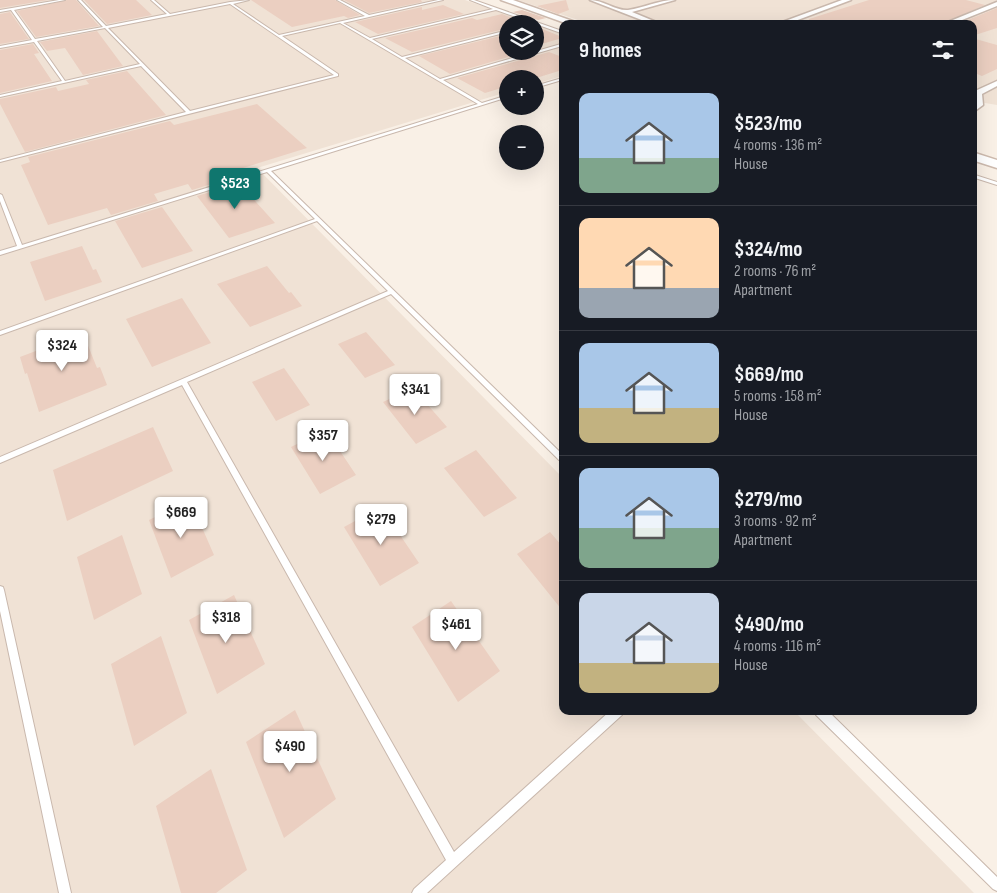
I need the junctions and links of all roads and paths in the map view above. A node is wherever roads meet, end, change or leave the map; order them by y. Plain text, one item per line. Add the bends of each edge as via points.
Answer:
1 (64, 0) edge
2 (79, 0) edge
3 (152, 0) edge
4 (248, 0) edge
5 (338, 0) edge
6 (442, 0) edge
7 (471, 0) edge
8 (505, 0) edge
9 (593, 0) edge
10 (672, 0) edge
11 (848, 0) edge
12 (412, 2) dead end
13 (230, 3) junction
14 (997, 4) edge
15 (418, 5) junction
16 (12, 9) junction
17 (496, 9) junction
18 (0, 11) edge
19 (626, 12) junction
20 (170, 15) junction
21 (512, 15) edge
22 (368, 16) junction
23 (565, 20) edge
24 (647, 20) edge
25 (791, 20) edge
26 (956, 20) edge
27 (340, 22) junction
28 (544, 26) edge
29 (105, 27) junction
30 (559, 31) edge
31 (499, 33) edge
32 (278, 36) junction
33 (369, 39) junction
34 (35, 40) junction
35 (559, 46) edge
36 (0, 47) edge
37 (402, 58) junction
38 (142, 65) junction
39 (559, 79) edge
40 (440, 80) junction
41 (64, 82) junction
42 (997, 83) edge
43 (544, 84) edge
44 (0, 96) edge
45 (499, 99) edge
46 (481, 104) junction
47 (977, 107) edge
48 (188, 113) junction
49 (977, 158) edge
50 (0, 162) edge
51 (997, 164) edge
52 (268, 170) junction
53 (977, 177) edge
54 (997, 184) edge
55 (0, 195) edge
56 (319, 219) junction
57 (20, 247) junction
58 (0, 253) edge
59 (392, 290) junction
60 (0, 334) edge
61 (183, 381) junction
62 (559, 455) edge
63 (0, 460) edge
64 (0, 590) edge
65 (614, 715) edge
66 (824, 715) edge
67 (453, 861) junction
68 (997, 885) edge
69 (65, 893) edge
70 (418, 893) edge

1 - 16 lane
2 - 29 lane
3 - 20 lane
4 - 13 lane
5 - 22 lane
6 - 15 lane
7 - 17 lane
8 - 23 street
9 - 19 street
10 - 19 street
11 - 25 street
12 - 15 lane
13 - 20 lane
13 - 32 lane
14 - 26 street
15 - 22 lane
16 - 18 lane
16 - 34 lane
17 - 21 lane
17 - 33 lane
19 - 24 street
20 - 29 lane
22 - 27 lane
27 - 32 lane
27 - 33 lane
28 - 30 lane
29 - 34 lane
29 - 38 lane
31 - 37 lane
32 - 48 lane via 337,75
33 - 37 lane
34 - 36 lane
34 - 41 lane
35 - 40 lane
37 - 40 lane
38 - 41 lane
38 - 48 lane
39 - 43 lane
40 - 46 lane
41 - 44 lane
42 - 47 street via 978,93
45 - 46 lane
46 - 52 lane
48 - 50 lane
49 - 51 street
52 - 56 lane
52 - 57 lane
53 - 54 lane
55 - 57 lane
56 - 59 lane
56 - 60 lane
57 - 58 lane
59 - 61 lane
59 - 62 lane
61 - 63 lane
61 - 67 lane
64 - 69 lane
65 - 67 lane
66 - 68 lane
67 - 70 lane

